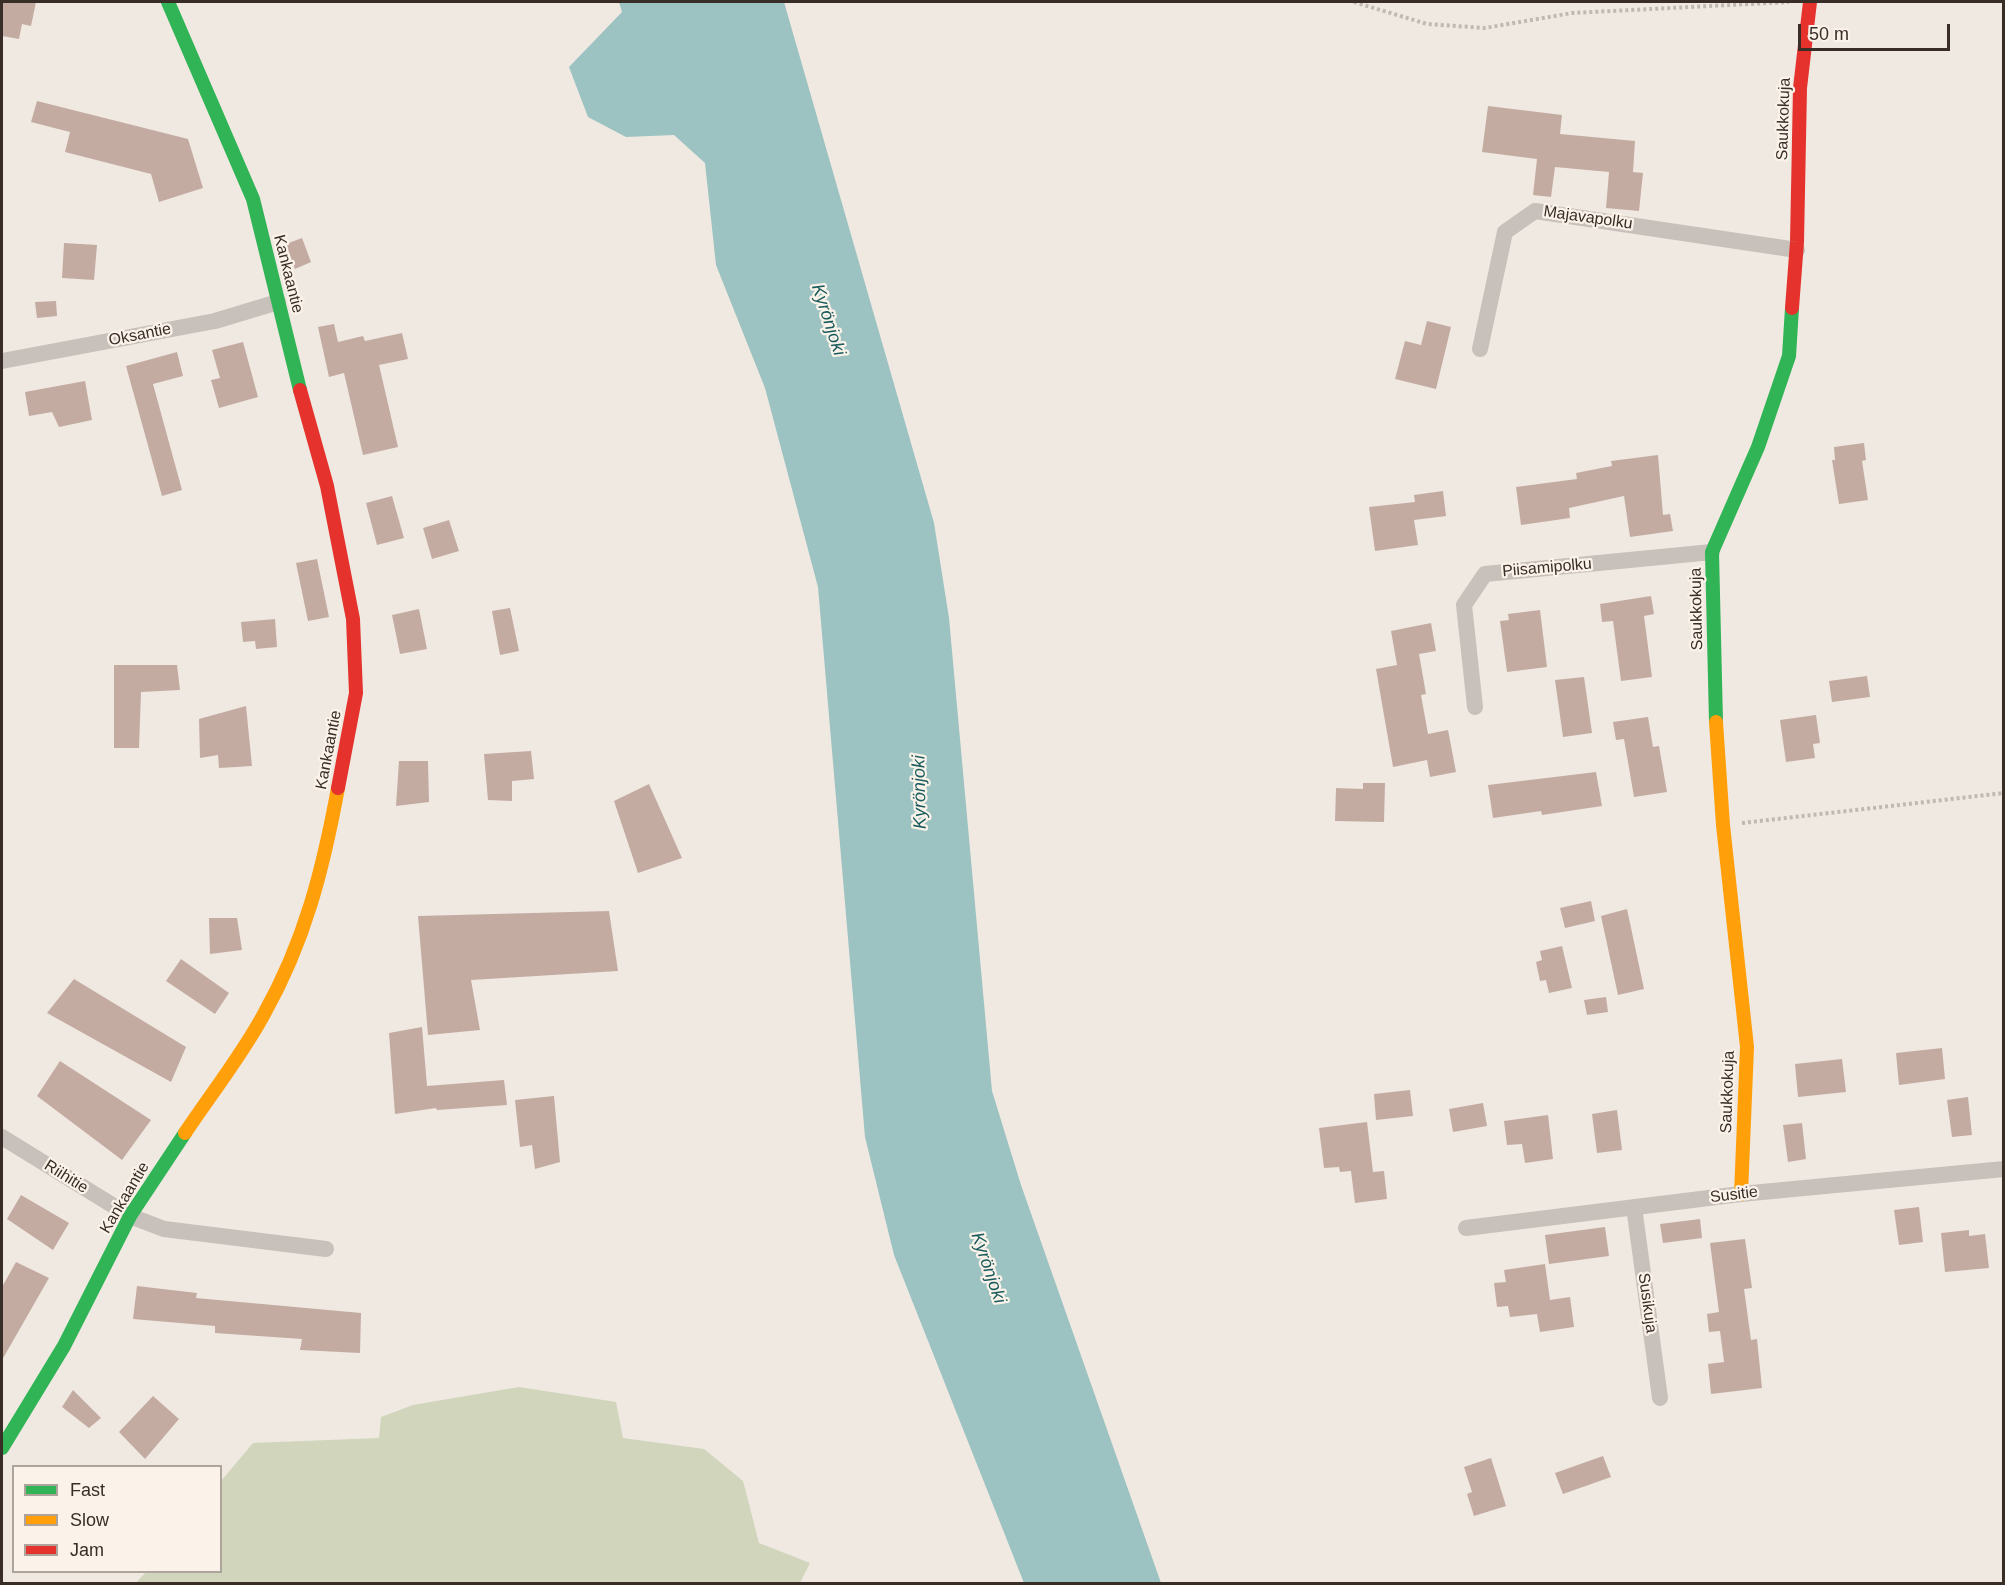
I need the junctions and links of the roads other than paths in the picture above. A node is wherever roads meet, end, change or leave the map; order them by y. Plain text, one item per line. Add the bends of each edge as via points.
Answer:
1 (168, 2) edge
2 (1810, 2) edge
3 (1797, 250) junction
4 (278, 302) junction
5 (1480, 349) dead end
6 (2, 361) edge
7 (1712, 552) junction
8 (1475, 707) dead end
9 (2, 1137) edge
10 (2004, 1169) edge
11 (1741, 1194) junction
12 (1634, 1207) junction
13 (130, 1216) junction
14 (1466, 1228) dead end
15 (326, 1249) dead end
16 (1660, 1398) dead end
17 (2, 1448) edge

1 - 4 street, Kankaantie via 253,199
2 - 3 street, Saukkokuja via 1800,88
3 - 5 street, Majavapolku via 1535,211 1505,232
3 - 7 street, Saukkokuja via 1789,356 1758,447
4 - 6 street, Oksantie via 215,321
4 - 13 street, Kankaantie via 345,569 353,618 356,693 323,868 298,944 264,1015
7 - 8 street, Piisamipolku via 1485,574 1464,605
7 - 11 street, Saukkokuja via 1714,687 1723,825 1747,1047
9 - 13 street, Riihitie
10 - 11 street, Susitie
11 - 12 street, Susitie
12 - 14 street, Susitie
12 - 16 street, Susikuja
13 - 15 street, Riihitie via 164,1229
13 - 17 street, Kankaantie via 64,1346

